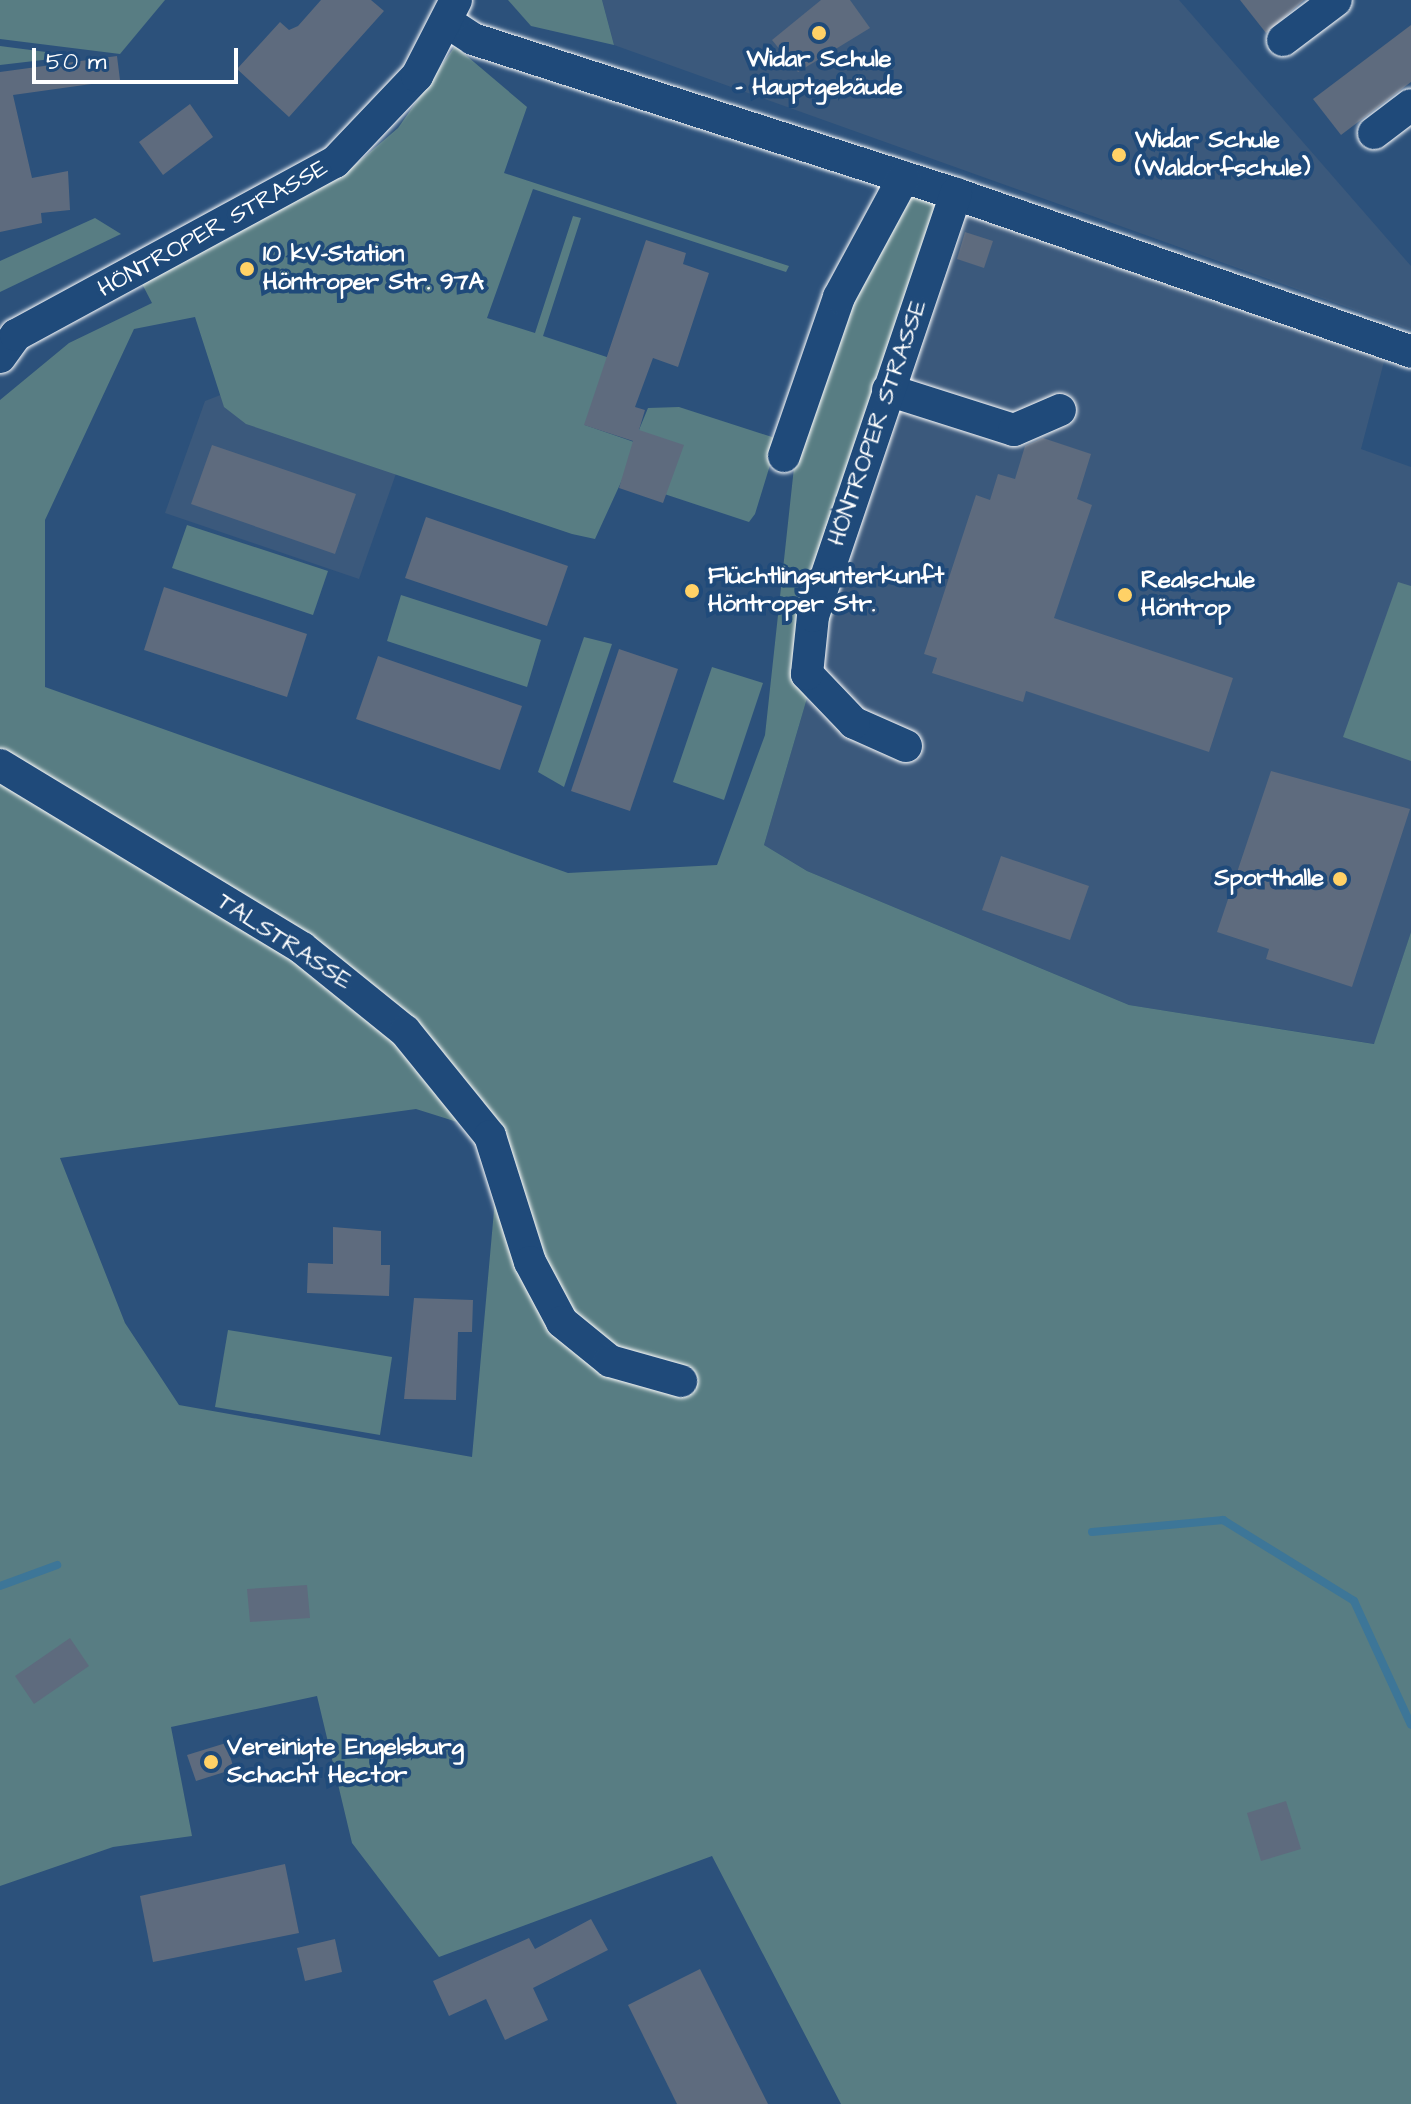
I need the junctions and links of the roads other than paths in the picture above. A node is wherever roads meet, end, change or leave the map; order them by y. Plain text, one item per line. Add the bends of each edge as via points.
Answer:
1 (1336, 0) edge
2 (452, 11) edge
3 (1283, 40) dead end
4 (1411, 105) edge
5 (1374, 133) dead end
6 (904, 177) junction
7 (956, 194) junction
8 (5, 341) edge
9 (1411, 352) edge
10 (888, 390) junction
11 (1060, 410) dead end
12 (784, 456) dead end
13 (906, 746) dead end
14 (0, 765) edge
15 (681, 1381) dead end

1 - 3 street
2 - 6 street, HÖNTROPER STRASSE via 473,39
2 - 8 street, HÖNTROPER STRASSE via 403,94 335,162
4 - 5 street
6 - 7 street, HÖNTROPER STRASSE
6 - 12 street via 839,297
7 - 9 street, HÖNTROPER STRASSE
7 - 10 street, HÖNTROPER STRASSE
10 - 11 street via 1014,430
10 - 13 street, HÖNTROPER STRASSE via 813,616 807,674 854,723
14 - 15 street, TALSTRASSE via 302,948 372,1001 438,1066 490,1136 530,1262 562,1322 610,1361

